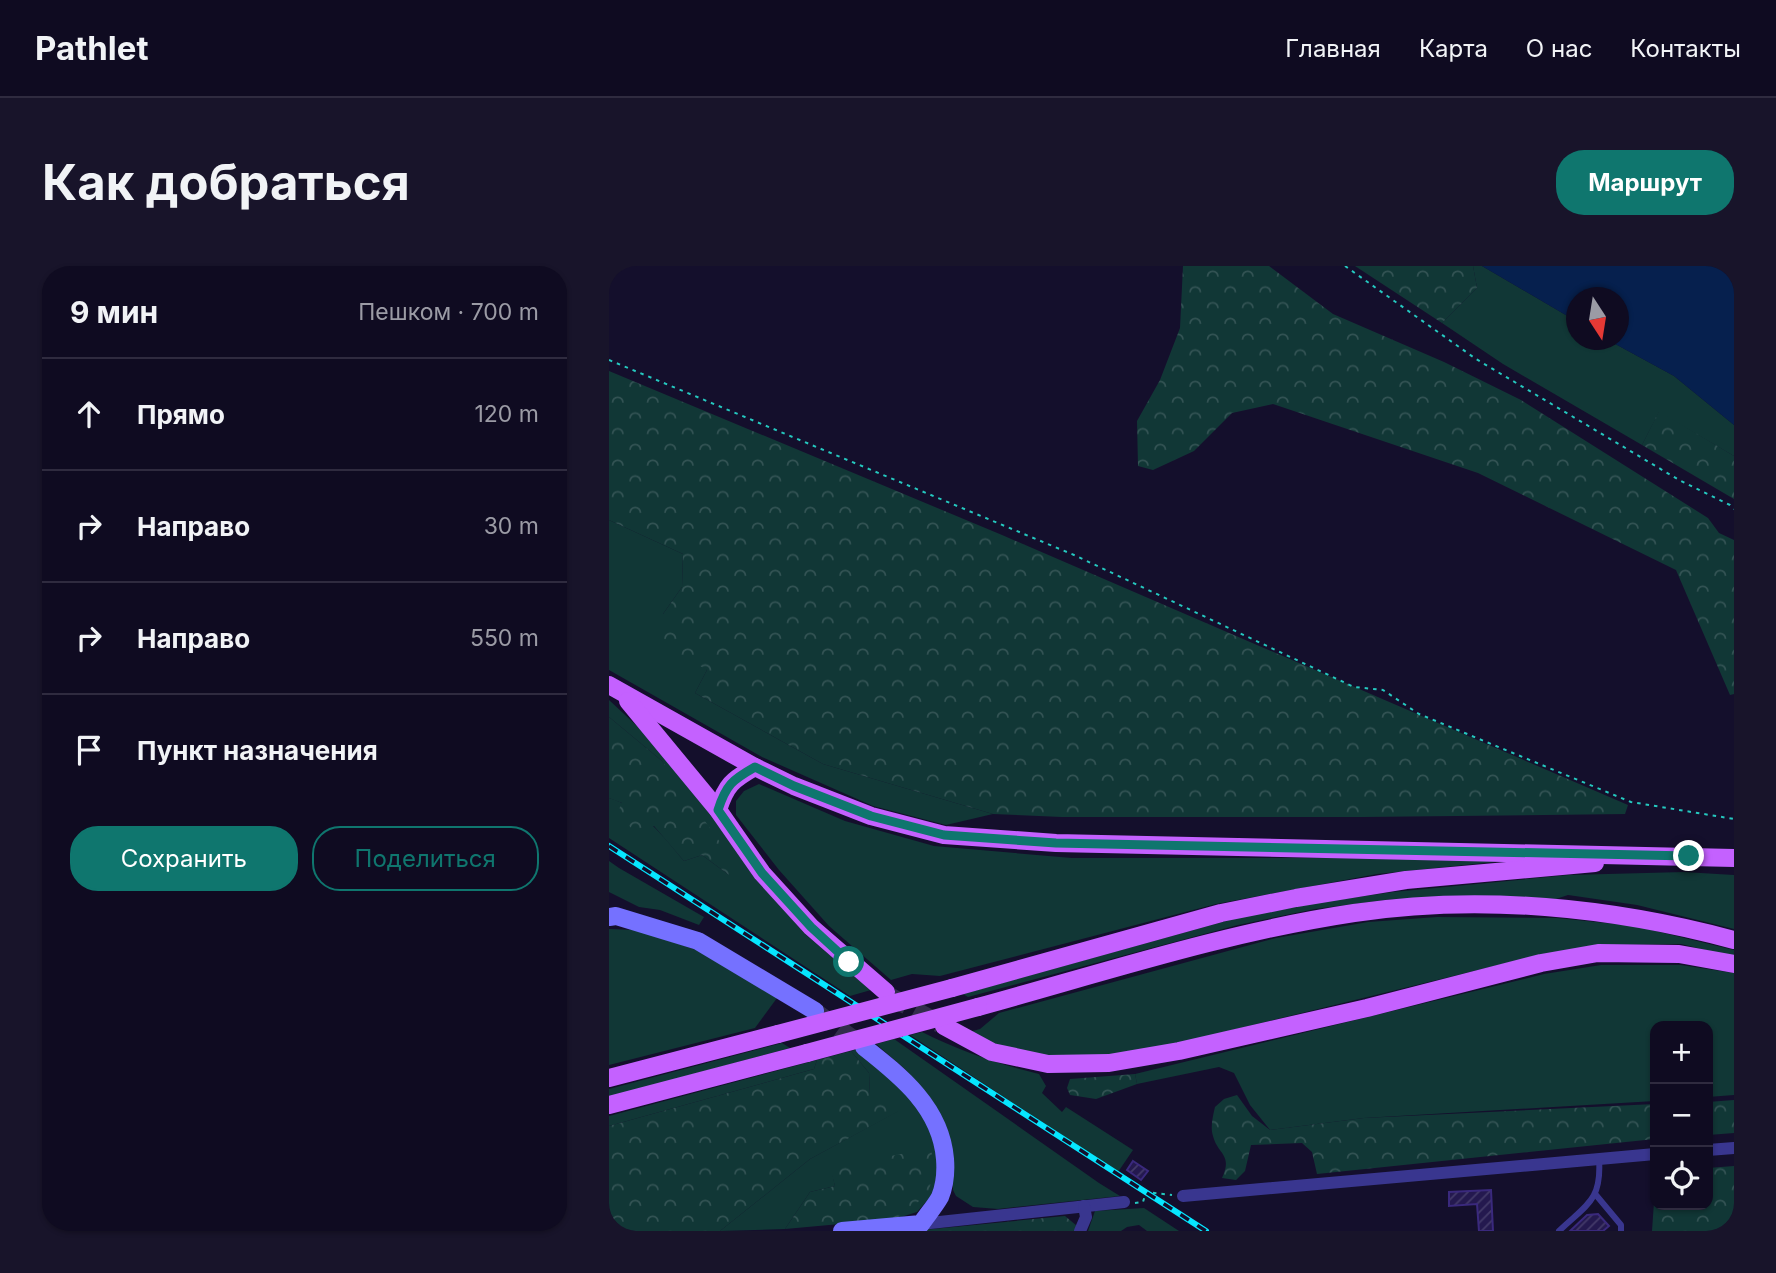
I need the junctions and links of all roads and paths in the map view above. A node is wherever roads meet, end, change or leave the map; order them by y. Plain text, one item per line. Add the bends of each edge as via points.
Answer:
1 (1345, 266) edge
2 (609, 360) edge
3 (1734, 509) edge
4 (615, 689) edge
5 (755, 767) junction
6 (718, 810) junction
7 (1734, 819) edge
8 (1689, 856) junction
9 (1734, 858) edge
10 (609, 917) edge
11 (1734, 940) edge
12 (1734, 964) edge
13 (886, 992) tunnel mouth
14 (815, 1011) tunnel mouth
15 (944, 1026) tunnel mouth
16 (864, 1047) tunnel mouth
17 (609, 1078) edge
18 (609, 1105) edge
19 (1734, 1148) edge
20 (1713, 1150) edge
21 (1650, 1154) edge
22 (1599, 1159) junction
23 (1596, 1195) junction
24 (1183, 1196) joint
25 (1124, 1202) joint
26 (1084, 1206) junction
27 (921, 1224) junction
28 (842, 1231) edge
29 (1080, 1231) edge
30 (1559, 1231) edge
31 (1621, 1231) edge

1 - 3 path via 1476,359
2 - 7 path via 1074,555 1354,687 1383,690 1419,714 1631,802
4 - 5 main road
4 - 6 main road
5 - 6 main road via 735,779
5 - 8 main road via 871,816 944,835 1056,843
6 - 13 main road via 762,873 811,927
8 - 9 main road
8 - 17 main road, bridge via 1406,880 1221,913
10 - 14 street via 698,940
11 - 18 main road, bridge via 1569,909 1424,906 1357,912 1279,925
12 - 15 main road via 1679,954 1598,953 1179,1051 1109,1063 1048,1063 992,1052
16 - 27 street via 898,1074 928,1107 938,1128 946,1175 940,1196
19 - 20 street
21 - 22 street
22 - 23 lane
22 - 24 street
23 - 30 lane
23 - 31 lane
24 - 25 path via 1146,1192 1143,1202
25 - 26 street
26 - 27 street
26 - 29 street via 1086,1217
27 - 28 street

